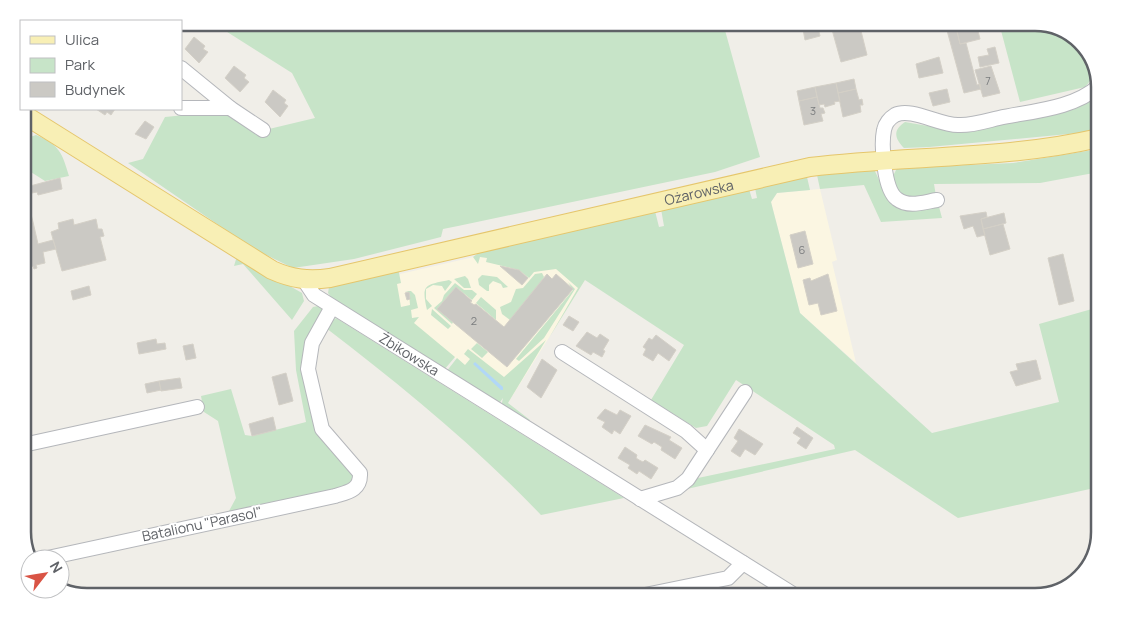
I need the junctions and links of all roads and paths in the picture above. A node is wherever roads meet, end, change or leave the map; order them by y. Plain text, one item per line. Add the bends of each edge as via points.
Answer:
1 (182, 69) edge
2 (1091, 92) edge
3 (182, 108) edge
4 (230, 108) junction
5 (31, 119) edge
6 (263, 130) dead end
7 (1091, 139) edge
8 (885, 159) junction
9 (937, 200) dead end
10 (304, 280) junction
11 (332, 307) junction
12 (562, 352) dead end
13 (745, 392) dead end
14 (196, 407) dead end
15 (31, 443) edge
16 (707, 450) junction
17 (677, 488) junction
18 (640, 499) junction
19 (667, 516) junction
20 (70, 553) edge
21 (743, 563) junction
22 (679, 588) edge
23 (783, 588) edge

1 - 4 street
2 - 8 street via 1064,105 959,126 914,113 896,115 884,128
3 - 4 street
4 - 6 street
5 - 10 main road via 272,270
7 - 8 main road, Ożarowska via 1015,153
8 - 9 street via 888,188 896,198 912,204
8 - 10 main road, Ożarowska via 810,167 765,176 330,278
10 - 11 street, Żbikowska via 314,295
11 - 18 street, Żbikowska
11 - 20 street, Batalionu "Parasol" via 312,343 308,369 320,425 360,473 359,485 334,496
12 - 16 street via 686,430
13 - 16 street
14 - 15 street
16 - 17 street via 688,479
17 - 18 street
17 - 19 street via 670,499
18 - 19 street, Żbikowska
19 - 21 street, Żbikowska
21 - 22 street via 728,578
21 - 23 street, Żbikowska

